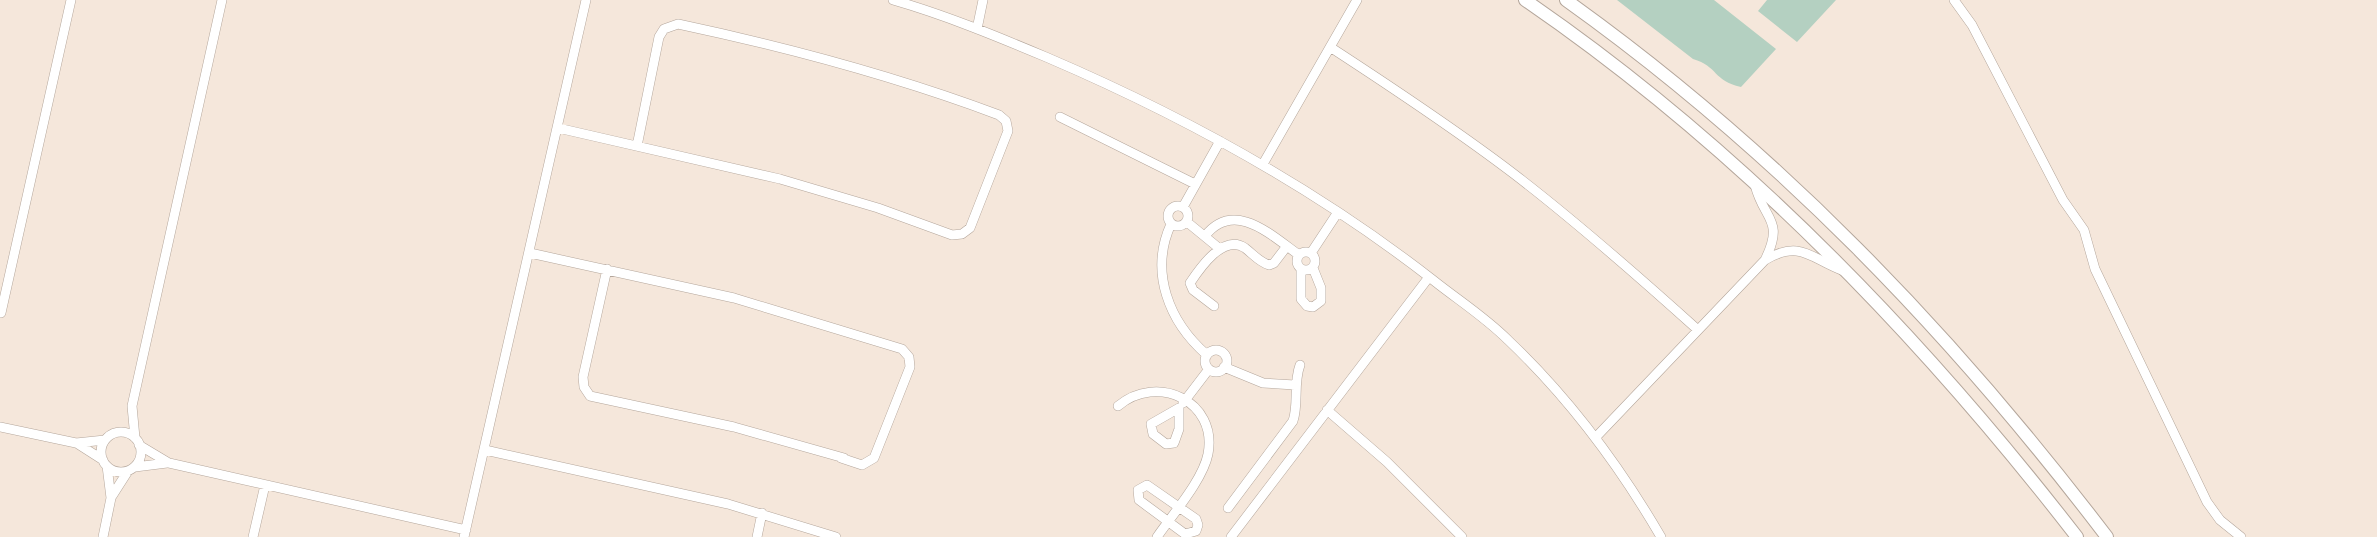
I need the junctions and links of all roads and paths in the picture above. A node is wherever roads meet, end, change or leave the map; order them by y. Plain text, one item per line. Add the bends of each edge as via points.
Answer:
1 (71, 0) edge
2 (222, 0) edge
3 (586, 0) edge
4 (893, 0) edge
5 (983, 0) edge
6 (1357, 0) edge
7 (1525, 0) edge
8 (1566, 0) edge
9 (1954, 0) edge
10 (977, 30) junction
11 (1330, 47) junction
12 (1060, 117) dead end
13 (558, 128) junction
14 (1220, 141) junction
15 (637, 146) junction
16 (1263, 164) junction
17 (1195, 184) junction
18 (1755, 184) junction
19 (1183, 207) junction
20 (1338, 212) junction
21 (1187, 222) junction
22 (1171, 224) junction
23 (1204, 236) junction
24 (1287, 246) junction
25 (1220, 249) junction
26 (530, 253) junction
27 (1311, 253) junction
28 (1299, 255) junction
29 (1765, 260) junction
30 (1313, 268) junction
31 (607, 269) junction
32 (1301, 269) junction
33 (1849, 273) junction
34 (4, 277) edge
35 (1429, 277) junction
36 (1214, 306) dead end
37 (1, 313) edge
38 (1698, 330) junction
39 (1207, 355) junction
40 (1300, 365) dead end
41 (1224, 367) junction
42 (1209, 369) junction
43 (1295, 385) junction
44 (1183, 404) junction
45 (132, 406) junction
46 (1118, 406) dead end
47 (1327, 410) junction
48 (0, 427) edge
49 (114, 434) junction
50 (1596, 437) junction
51 (105, 440) junction
52 (137, 442) junction
53 (76, 443) junction
54 (484, 450) junction
55 (105, 463) junction
56 (169, 463) junction
57 (132, 469) junction
58 (265, 485) junction
59 (111, 498) junction
60 (1178, 506) junction
61 (1228, 508) dead end
62 (762, 513) junction
63 (1167, 521) junction
64 (1196, 531) junction
65 (465, 533) edge
66 (103, 537) edge
67 (253, 537) edge
68 (757, 537) edge
69 (836, 537) edge
70 (1157, 537) edge
71 (1205, 537) edge
72 (1231, 537) edge
73 (1462, 537) edge
74 (1661, 537) edge
75 (2077, 537) edge
76 (2107, 537) edge
77 (2241, 537) edge

1 - 34 street
2 - 45 street
3 - 13 street
4 - 10 street
5 - 10 street
6 - 11 street
7 - 18 street via 1631,78
8 - 76 street via 1707,109 1843,233 1987,386
9 - 77 street via 1972,25 2063,200 2084,230 2095,269 2207,502 2220,520
10 - 14 street via 1090,75
11 - 16 street
11 - 38 street via 1513,173 1601,243
12 - 17 street
13 - 15 street
13 - 26 street
14 - 16 street
14 - 17 street
15 - 15 street via 658,47 672,31 693,28 839,63 984,110 1006,121 1008,131 970,228 952,235 821,190
16 - 20 street
17 - 19 street
18 - 29 street via 1774,225 1773,242
18 - 33 street
19 - 21 street
19 - 22 street via 1173,207 1168,212
20 - 27 street
20 - 35 street
21 - 22 street via 1178,227
21 - 23 street
22 - 39 street via 1161,260 1165,291 1178,322
23 - 24 street via 1218,224 1242,220
23 - 25 street
24 - 25 street via 1269,265 1241,246 1230,244
24 - 28 street
25 - 36 street via 1190,284 1192,290
26 - 31 street
26 - 54 street
27 - 28 street
27 - 30 street via 1316,262
28 - 32 street via 1297,264
29 - 33 street via 1782,251 1796,250
29 - 38 street
30 - 32 street
30 - 32 street via 1322,295 1314,307 1301,299
31 - 31 street via 583,382 595,398 764,434 840,458 864,458 880,442 906,371 903,359 886,344 769,307
33 - 75 street via 1968,402
34 - 37 street
35 - 47 street
35 - 50 street via 1508,339
38 - 50 street
39 - 41 street via 1215,350 1222,352 1226,358
39 - 42 street
40 - 43 street
41 - 42 street via 1217,372
41 - 43 street via 1263,383
42 - 44 street
43 - 61 street via 1296,410 1290,426
44 - 46 street via 1171,393 1155,391 1131,396
44 - 60 street via 1197,411 1205,425 1209,449 1201,472
45 - 49 street
45 - 52 street
47 - 72 street
47 - 73 street via 1387,462
48 - 53 street
49 - 51 street
49 - 52 street via 127,434
50 - 74 street
51 - 53 street
51 - 55 street via 101,450
52 - 56 street
52 - 57 street via 141,454
53 - 55 street
54 - 62 street
54 - 65 street
55 - 57 street via 119,472
55 - 59 street
56 - 57 street
56 - 58 street
57 - 59 street
58 - 65 street
58 - 67 street
59 - 66 street
60 - 63 street
60 - 63 street via 1150,486 1140,488 1139,500
60 - 64 street via 1196,519
62 - 68 street
62 - 69 street
63 - 64 street via 1185,534
63 - 70 street
64 - 71 street

